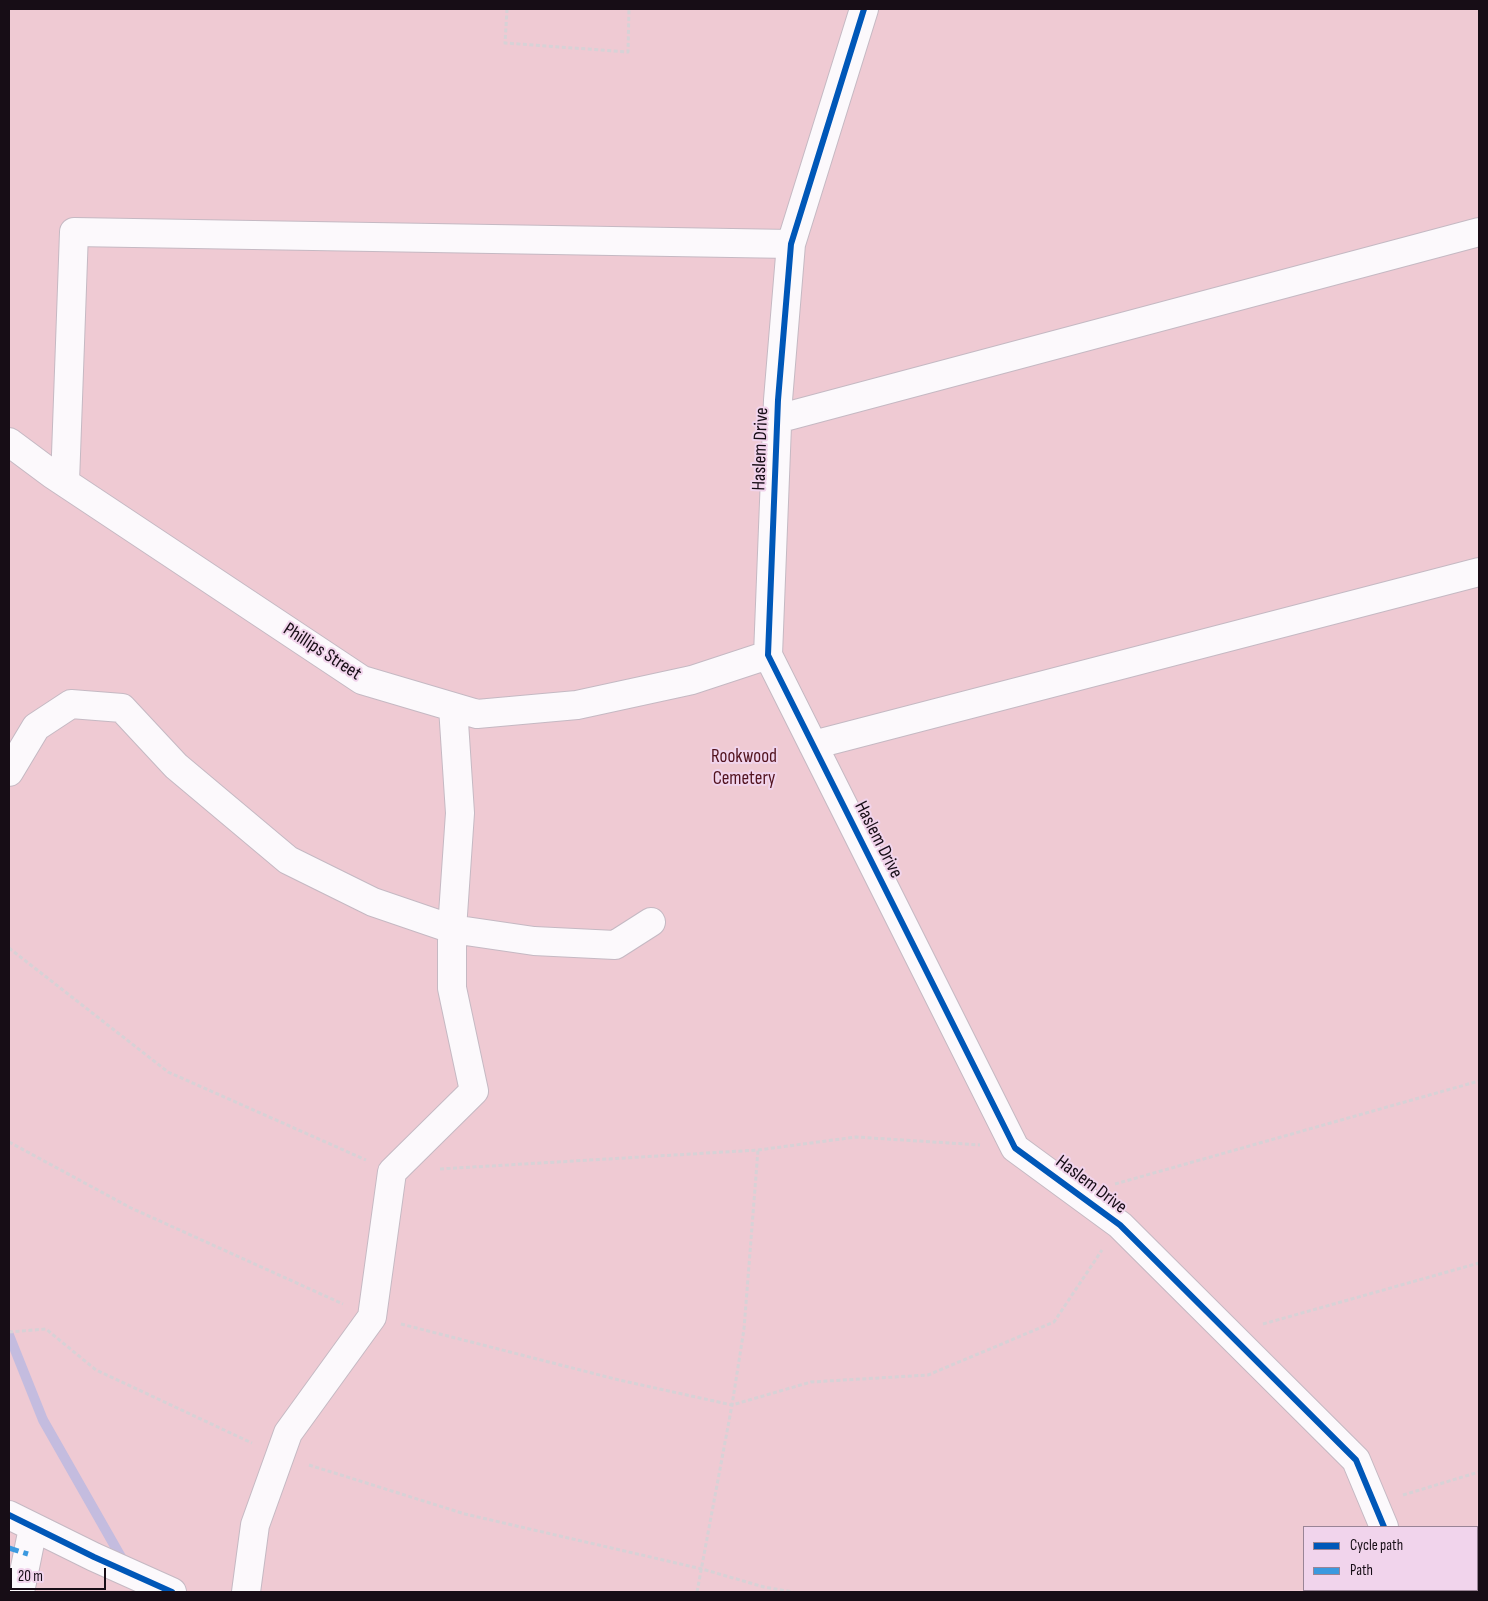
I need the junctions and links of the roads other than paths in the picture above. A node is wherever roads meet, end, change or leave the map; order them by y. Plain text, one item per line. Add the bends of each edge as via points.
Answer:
1 (864, 9) edge
2 (1479, 232) edge
3 (791, 244) junction
4 (777, 419) junction
5 (9, 442) edge
6 (65, 482) junction
7 (1479, 572) edge
8 (768, 655) junction
9 (454, 707) junction
10 (813, 745) junction
11 (9, 772) edge
12 (651, 922) dead end
13 (452, 929) junction
14 (9, 1515) edge
15 (1379, 1515) edge
16 (34, 1528) junction
17 (167, 1590) edge
18 (20, 1592) edge
19 (246, 1592) edge

1 - 3 street, Haslem Drive
2 - 4 street
3 - 4 street, Haslem Drive
3 - 6 street via 74,232
4 - 8 street, Haslem Drive
5 - 6 street, Phillips Street
6 - 9 street, Phillips Street via 362,680
7 - 10 street
8 - 9 street, Phillips Street via 692,680 577,705 478,714
8 - 10 street, Haslem Drive
9 - 13 street via 460,813
10 - 15 street, Haslem Drive via 1015,1148 1120,1225 1356,1460
11 - 13 street via 36,727 71,704 122,708 176,766 288,860 373,902
12 - 13 street via 615,945 534,941
13 - 19 street via 452,988 474,1092 392,1172 372,1317 288,1433 255,1525
14 - 16 street
16 - 17 street
16 - 18 street

